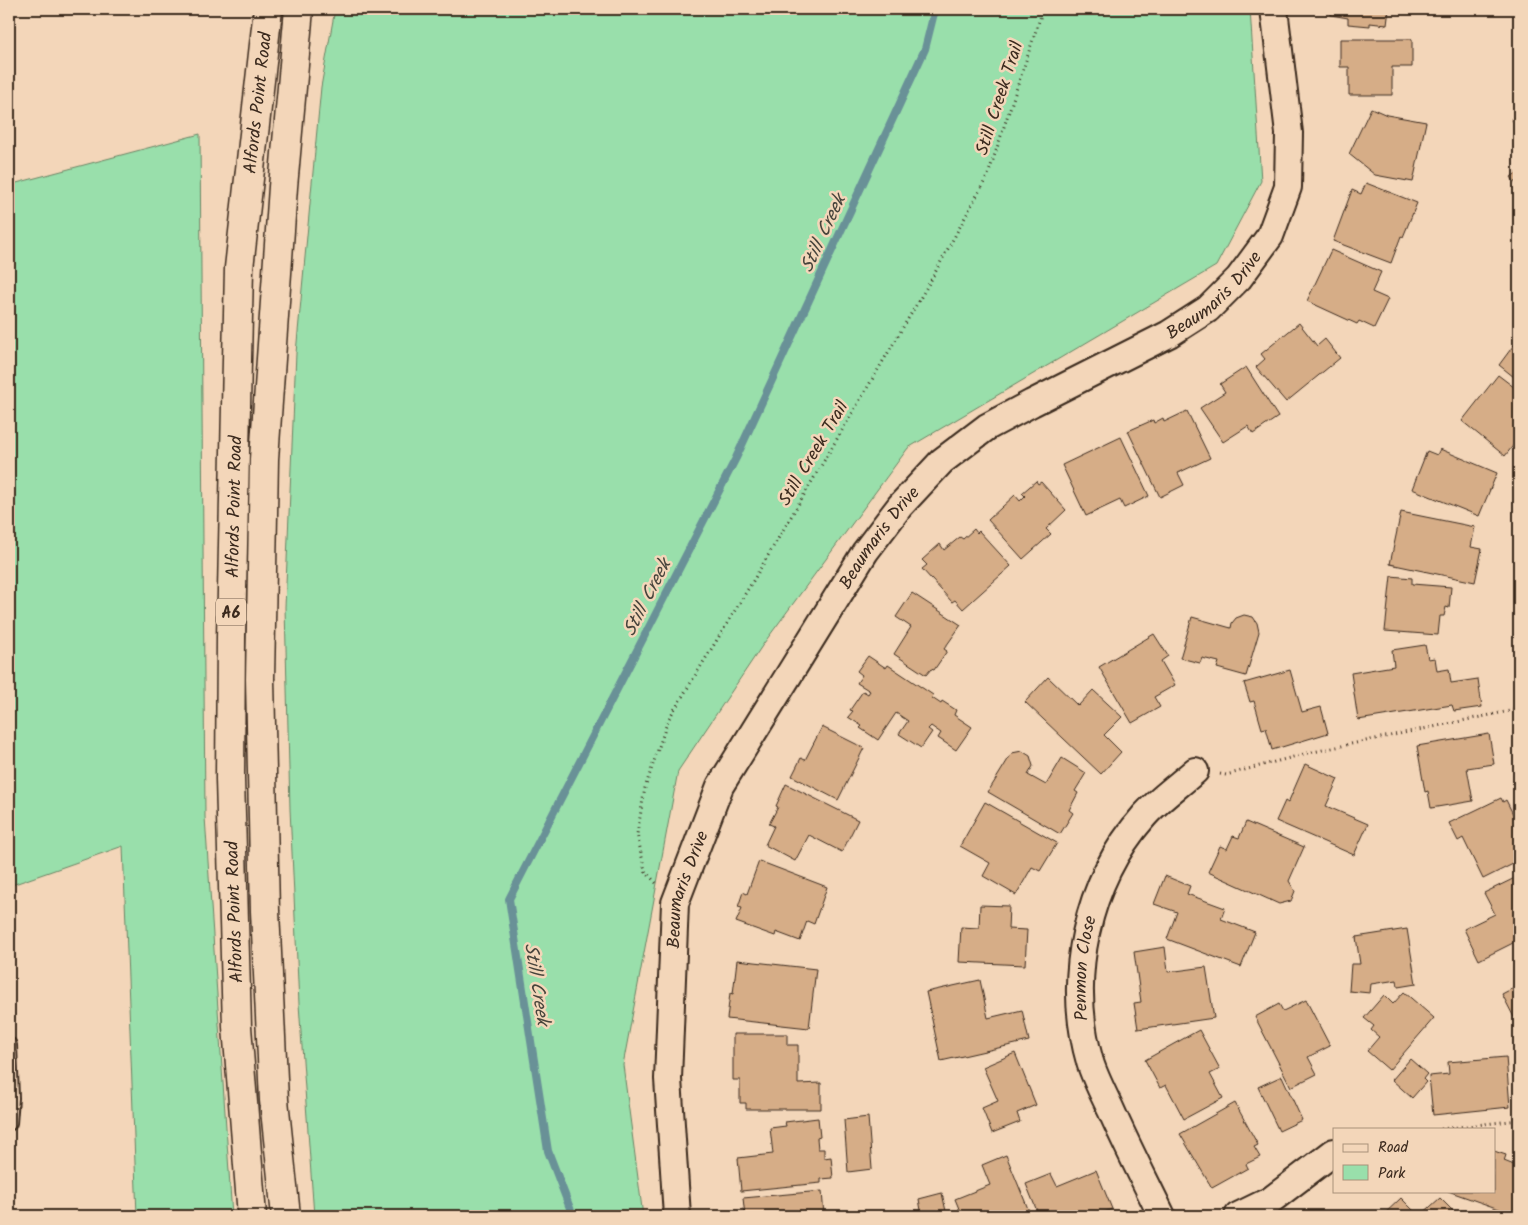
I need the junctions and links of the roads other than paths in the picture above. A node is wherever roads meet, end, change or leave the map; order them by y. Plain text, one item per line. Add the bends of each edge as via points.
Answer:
1 (268, 9) edge
2 (299, 9) edge
3 (1274, 9) edge
4 (1195, 771) road end
5 (9, 1045) edge
6 (9, 1123) edge
7 (1333, 1153) edge
8 (252, 1216) edge
9 (286, 1216) edge
10 (677, 1216) edge
11 (1162, 1216) edge
12 (1238, 1216) edge

1 - 8 highway, Alfords Point Road / A6 via 239,268 231,637 230,779 236,1017
2 - 9 highway, Alfords Point Road / A6 via 264,459 260,679 265,911 274,1100
3 - 10 street, Beaumaris Drive via 1289,133 1288,187 1270,236 1239,278 1208,309 1169,334 987,427 942,462 900,506 865,552 720,786 675,903 668,1079
4 - 11 street, Penmon Close via 1144,816 1113,860 1091,911 1081,958 1080,1012 1090,1062
5 - 6 lane
7 - 12 street via 1272,1200

